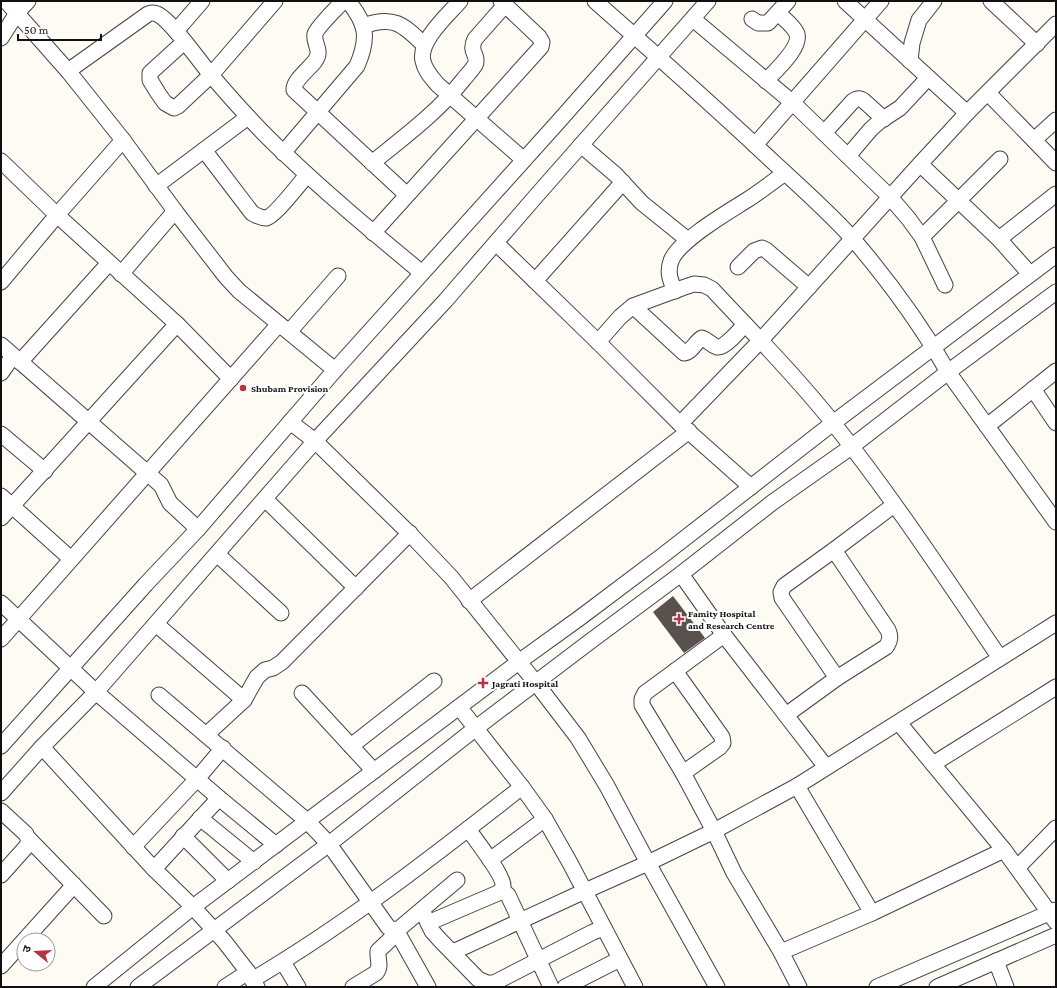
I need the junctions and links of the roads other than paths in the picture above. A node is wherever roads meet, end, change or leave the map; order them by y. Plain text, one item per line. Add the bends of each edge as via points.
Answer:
1 (6, 1) edge
2 (28, 1) edge
3 (202, 1) edge
4 (343, 1) edge
5 (348, 1) edge
6 (460, 1) edge
7 (595, 1) edge
8 (664, 1) edge
9 (708, 1) edge
10 (788, 1) edge
11 (845, 1) edge
12 (881, 1) edge
13 (934, 1) edge
14 (991, 1) edge
15 (269, 3) edge
16 (503, 3) edge
17 (17, 13) junction
18 (778, 13) junction
19 (693, 19) junction
20 (752, 19) dead end
21 (866, 20) junction
22 (1056, 24) edge
23 (362, 26) junction
24 (180, 36) junction
25 (634, 36) junction
26 (1, 38) edge
27 (1037, 44) junction
28 (424, 45) junction
29 (659, 58) junction
30 (910, 61) junction
31 (68, 71) junction
32 (211, 76) junction
33 (928, 78) junction
34 (766, 81) junction
35 (988, 93) junction
36 (450, 96) junction
37 (793, 103) junction
38 (317, 114) junction
39 (967, 114) junction
40 (248, 117) junction
41 (476, 118) junction
42 (884, 119) junction
43 (1056, 120) edge
44 (824, 133) junction
45 (123, 140) junction
46 (1034, 140) junction
47 (581, 145) junction
48 (755, 145) junction
49 (204, 150) junction
50 (283, 153) junction
51 (848, 156) junction
52 (524, 160) junction
53 (1000, 160) dead end
54 (1, 161) edge
55 (372, 163) junction
56 (1056, 163) edge
57 (920, 164) junction
58 (785, 173) junction
59 (307, 175) junction
60 (623, 182) junction
61 (156, 186) junction
62 (1056, 194) edge
63 (407, 196) junction
64 (890, 197) junction
65 (959, 200) junction
66 (175, 211) junction
67 (57, 215) junction
68 (373, 233) junction
69 (922, 237) junction
70 (852, 239) junction
71 (999, 239) junction
72 (688, 240) junction
73 (496, 243) junction
74 (1056, 255) edge
75 (109, 263) junction
76 (738, 267) dead end
77 (422, 273) junction
78 (121, 274) junction
79 (1030, 274) junction
80 (338, 276) dead end
81 (535, 281) junction
82 (1, 282) edge
83 (945, 284) dead end
84 (809, 287) junction
85 (674, 290) junction
86 (1056, 292) edge
87 (633, 306) junction
88 (177, 324) junction
89 (745, 324) junction
90 (284, 328) junction
91 (761, 340) junction
92 (598, 342) junction
93 (1, 346) edge
94 (933, 347) junction
95 (17, 359) junction
96 (335, 370) junction
97 (1056, 371) edge
98 (948, 372) junction
99 (1, 373) edge
100 (231, 379) junction
101 (1033, 389) junction
102 (1054, 415) edge
103 (89, 421) junction
104 (290, 422) junction
105 (833, 423) junction
106 (988, 426) junction
107 (684, 428) junction
108 (1, 434) edge
109 (315, 441) junction
110 (851, 447) junction
111 (45, 471) junction
112 (148, 474) junction
113 (751, 487) junction
114 (1, 496) edge
115 (264, 499) junction
116 (894, 504) junction
117 (12, 506) junction
118 (1, 518) edge
119 (1056, 522) edge
120 (198, 529) junction
121 (410, 534) junction
122 (834, 550) junction
123 (217, 554) junction
124 (71, 559) junction
125 (681, 574) junction
126 (356, 588) junction
127 (469, 601) junction
128 (1, 603) edge
129 (281, 613) dead end
130 (19, 620) junction
131 (1056, 623) edge
132 (156, 624) junction
133 (724, 635) junction
134 (1, 639) edge
135 (1000, 658) junction
136 (520, 661) junction
137 (71, 668) junction
138 (675, 671) junction
139 (837, 678) junction
140 (434, 681) dead end
141 (536, 683) junction
142 (1056, 687) edge
143 (96, 692) junction
144 (302, 693) dead end
145 (159, 695) dead end
146 (244, 700) junction
147 (459, 707) junction
148 (786, 715) junction
149 (898, 723) junction
150 (476, 728) junction
151 (206, 735) junction
152 (1, 746) edge
153 (351, 746) junction
154 (42, 747) junction
155 (223, 748) junction
156 (933, 764) junction
157 (826, 767) junction
158 (374, 771) junction
159 (683, 773) junction
160 (197, 779) junction
161 (797, 786) junction
162 (522, 788) junction
163 (1, 793) edge
164 (219, 798) junction
165 (1, 810) edge
166 (200, 818) junction
167 (545, 819) junction
168 (307, 821) junction
169 (1056, 828) edge
170 (468, 830) junction
171 (714, 831) junction
172 (183, 836) junction
173 (28, 838) junction
174 (329, 844) junction
175 (276, 845) junction
176 (133, 847) junction
177 (1004, 850) junction
178 (490, 860) junction
179 (254, 862) junction
180 (648, 863) junction
181 (1017, 868) junction
182 (154, 869) junction
183 (1, 875) edge
184 (457, 880) dead end
185 (228, 881) junction
186 (74, 885) junction
187 (502, 890) junction
188 (585, 891) junction
189 (371, 902) junction
190 (193, 907) junction
191 (872, 913) junction
192 (1054, 915) edge
193 (104, 916) dead end
194 (425, 916) junction
195 (521, 922) junction
196 (604, 928) junction
197 (214, 931) junction
198 (397, 931) junction
199 (1056, 935) edge
200 (453, 952) junction
201 (781, 952) junction
202 (620, 959) junction
203 (538, 960) junction
204 (996, 961) junction
205 (283, 962) junction
206 (1, 966) edge
207 (252, 980) edge
208 (424, 986) edge
209 (94, 987) edge
210 (138, 987) edge
211 (225, 987) edge
212 (298, 987) edge
213 (353, 987) edge
214 (550, 987) edge
215 (565, 987) edge
216 (635, 987) edge
217 (717, 987) edge
218 (799, 987) edge
219 (877, 987) edge
220 (937, 987) edge
221 (1006, 987) edge

1 - 17 street
2 - 17 street
3 - 24 street
4 - 38 street via 315,34 318,47 316,59 293,86 296,93
5 - 23 street
6 - 28 street
7 - 25 street
8 - 25 street
9 - 19 street
10 - 18 street
11 - 21 street
12 - 21 street
13 - 30 street via 919,20
14 - 27 street
15 - 32 street
16 - 36 street via 475,39 472,51 476,57 475,65
16 - 41 street via 539,37 541,47
17 - 26 street
17 - 31 street
18 - 20 street via 768,23 758,23
18 - 34 street via 795,30 796,43 793,51
19 - 29 street
19 - 34 street
21 - 30 street
21 - 37 street
22 - 27 street
23 - 28 street via 376,21 398,23
23 - 38 street via 365,38 357,66
24 - 31 street via 153,12
24 - 32 street
24 - 32 street via 150,73 150,80 165,103 174,108 178,106
25 - 29 street
25 - 52 street
27 - 35 street
28 - 36 street via 422,60 429,75
29 - 47 street
29 - 48 street
30 - 33 street
31 - 45 street
32 - 40 street
33 - 39 street
33 - 42 street via 900,108
34 - 37 street
35 - 39 street
35 - 46 street
36 - 41 street
36 - 55 street
37 - 44 street
37 - 48 street
38 - 50 street
38 - 55 street
39 - 57 street
40 - 49 street
40 - 50 street
41 - 52 street
41 - 63 street
42 - 44 street via 864,101 857,99
42 - 51 street via 871,129
43 - 46 street
44 - 51 street
45 - 61 street
45 - 67 street
46 - 56 street
47 - 60 street
47 - 73 street
48 - 58 street
49 - 59 street via 252,213 260,218 268,218 275,213
49 - 61 street
50 - 59 street
51 - 64 street
52 - 77 street
53 - 65 street
54 - 67 street
55 - 63 street
57 - 64 street
57 - 65 street
58 - 70 street
58 - 72 street
59 - 68 street
60 - 72 street via 642,203
60 - 81 street
61 - 66 street
62 - 71 street
63 - 68 street
64 - 69 street
64 - 70 street
65 - 69 street
65 - 71 street
66 - 78 street
66 - 90 street via 239,291
67 - 75 street
67 - 82 street
68 - 77 street
69 - 83 street
70 - 84 street
70 - 94 street via 900,299
71 - 79 street
72 - 85 street via 671,259 669,278
73 - 81 street
73 - 109 street
74 - 79 street
75 - 78 street
75 - 95 street
76 - 84 street via 754,251 762,248
77 - 96 street
78 - 88 street
79 - 94 street
80 - 90 street
81 - 92 street
84 - 91 street
85 - 87 street
85 - 89 street via 694,284 704,285 712,289
86 - 98 street
87 - 89 street via 684,353 702,338 716,347 724,345
87 - 92 street
88 - 100 street
88 - 103 street
89 - 91 street
90 - 96 street
90 - 100 street
91 - 105 street
91 - 107 street
92 - 107 street
93 - 95 street
94 - 98 street
94 - 105 street
95 - 99 street
95 - 103 street
96 - 104 street
97 - 101 street
98 - 106 street
98 - 110 street
100 - 112 street
101 - 102 street
101 - 106 street
103 - 111 street
103 - 112 street
104 - 109 street
104 - 120 street
105 - 110 street
105 - 113 street
106 - 119 street
107 - 113 street
107 - 127 street
108 - 111 street
109 - 115 street
109 - 121 street
110 - 116 street
110 - 125 street via 773,502
111 - 117 street
112 - 120 street via 161,485 170,503
112 - 124 street
113 - 136 street
114 - 117 street
115 - 123 street
115 - 126 street
116 - 122 street
116 - 135 street
117 - 118 street
117 - 124 street
120 - 137 street
121 - 126 street
121 - 127 street via 451,577
122 - 139 street via 784,586 781,592 782,598
122 - 139 street via 890,636 890,642 886,647
123 - 129 street
123 - 132 street
124 - 130 street
125 - 133 street
125 - 141 street
126 - 146 street via 282,662 257,677
127 - 136 street
128 - 130 street
130 - 134 street
130 - 137 street
131 - 135 street
132 - 143 street
132 - 146 street
133 - 138 street
133 - 148 street
135 - 149 street
136 - 141 street
136 - 147 street
137 - 143 street
137 - 152 street
138 - 159 street via 645,693 642,706
138 - 159 street via 722,737 723,743
139 - 148 street
140 - 153 street
141 - 150 street
141 - 180 street via 578,738
142 - 156 street
143 - 154 street
143 - 160 street
144 - 153 street
145 - 151 street
146 - 151 street
147 - 150 street
147 - 158 street
148 - 157 street
149 - 156 street
149 - 157 street
150 - 162 street
150 - 174 street
151 - 155 street
153 - 158 street
154 - 163 street
154 - 176 street
155 - 160 street
155 - 168 street
156 - 177 street
157 - 161 street
158 - 168 street
159 - 171 street
160 - 164 street
160 - 176 street
161 - 171 street
161 - 191 street
162 - 167 street
162 - 170 street
164 - 166 street
164 - 175 street
165 - 173 street
166 - 172 street
166 - 179 street
167 - 178 street
167 - 188 street
168 - 174 street
168 - 175 street
169 - 181 street
170 - 178 street
170 - 189 street
171 - 180 street
171 - 201 street via 734,873
172 - 182 street
172 - 185 street
173 - 183 street via 26,847
173 - 186 street
174 - 189 street
174 - 197 street
175 - 179 street
176 - 182 street
177 - 181 street
177 - 191 street
178 - 187 street via 502,880
179 - 185 street
180 - 188 street
180 - 217 street
181 - 192 street
182 - 190 street
184 - 194 street
185 - 190 street
186 - 193 street
186 - 206 street
187 - 194 street
187 - 195 street via 508,895
188 - 195 street
188 - 196 street
189 - 198 street via 388,927
189 - 205 street
190 - 197 street
190 - 209 street
191 - 201 street
192 - 219 street
194 - 198 street
194 - 200 street via 440,940
195 - 200 street
195 - 203 street
196 - 202 street
196 - 203 street
197 - 207 street
197 - 210 street
198 - 208 street
198 - 213 street via 378,951 379,970
199 - 204 street
200 - 203 street via 478,979 487,983 494,983
201 - 218 street
202 - 215 street
202 - 216 street
203 - 214 street
204 - 220 street
204 - 221 street
205 - 207 street
205 - 212 street
207 - 211 street

